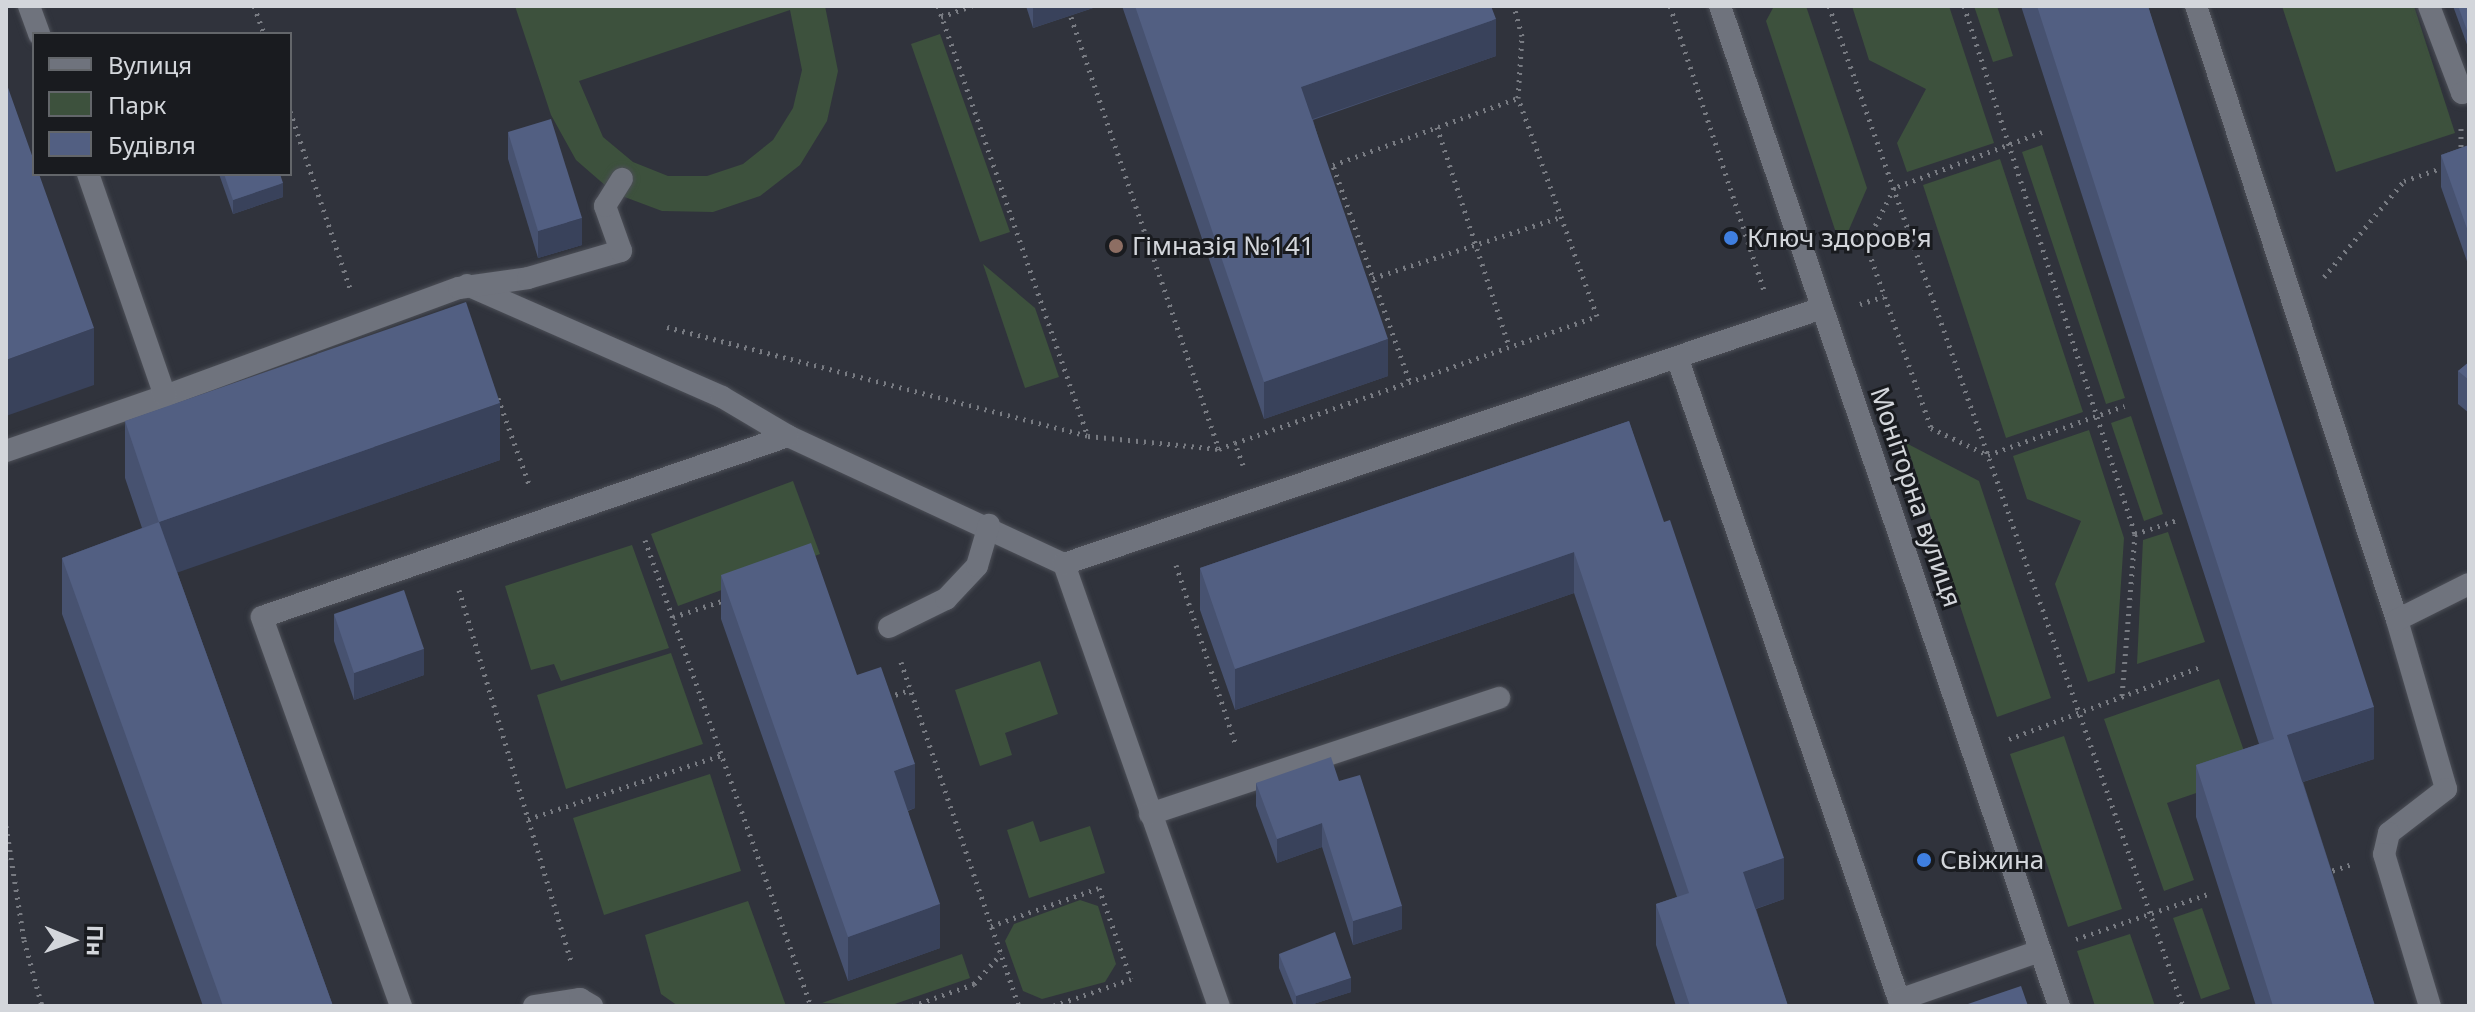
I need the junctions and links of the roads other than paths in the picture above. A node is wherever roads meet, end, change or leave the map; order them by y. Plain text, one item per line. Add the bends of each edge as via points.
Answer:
1 (29, 6) edge
2 (1720, 6) edge
3 (2196, 6) edge
4 (2429, 6) edge
5 (38, 32) edge
6 (2465, 92) edge
7 (89, 176) edge
8 (622, 179) dead end
9 (467, 285) junction
10 (1822, 308) junction
11 (1677, 357) junction
12 (165, 396) junction
13 (788, 436) junction
14 (6, 451) edge
15 (989, 525) junction
16 (1064, 564) junction
17 (2469, 584) edge
18 (2397, 620) junction
19 (889, 627) road end
20 (1499, 698) dead end
21 (1150, 814) junction
22 (2040, 951) junction
23 (586, 1003) edge
24 (401, 1006) edge
25 (534, 1006) edge
26 (1219, 1006) edge
27 (2059, 1006) edge
28 (2430, 1006) edge

1 - 5 street
2 - 10 street, Моніторна вулиця
3 - 18 street
4 - 6 street
7 - 12 street
8 - 9 street via 605,206 621,251 528,278
9 - 12 street
9 - 13 street via 722,397
10 - 11 street
10 - 22 street, Моніторна вулиця
11 - 16 street
11 - 22 street via 1899,1000
12 - 14 street
13 - 15 street
13 - 24 street via 262,617
15 - 16 street
15 - 19 street via 977,566 946,599
16 - 21 street
17 - 18 street
18 - 28 street via 2446,789 2389,833 2384,854
20 - 21 street
21 - 26 street
22 - 27 street, Моніторна вулиця
23 - 25 street

